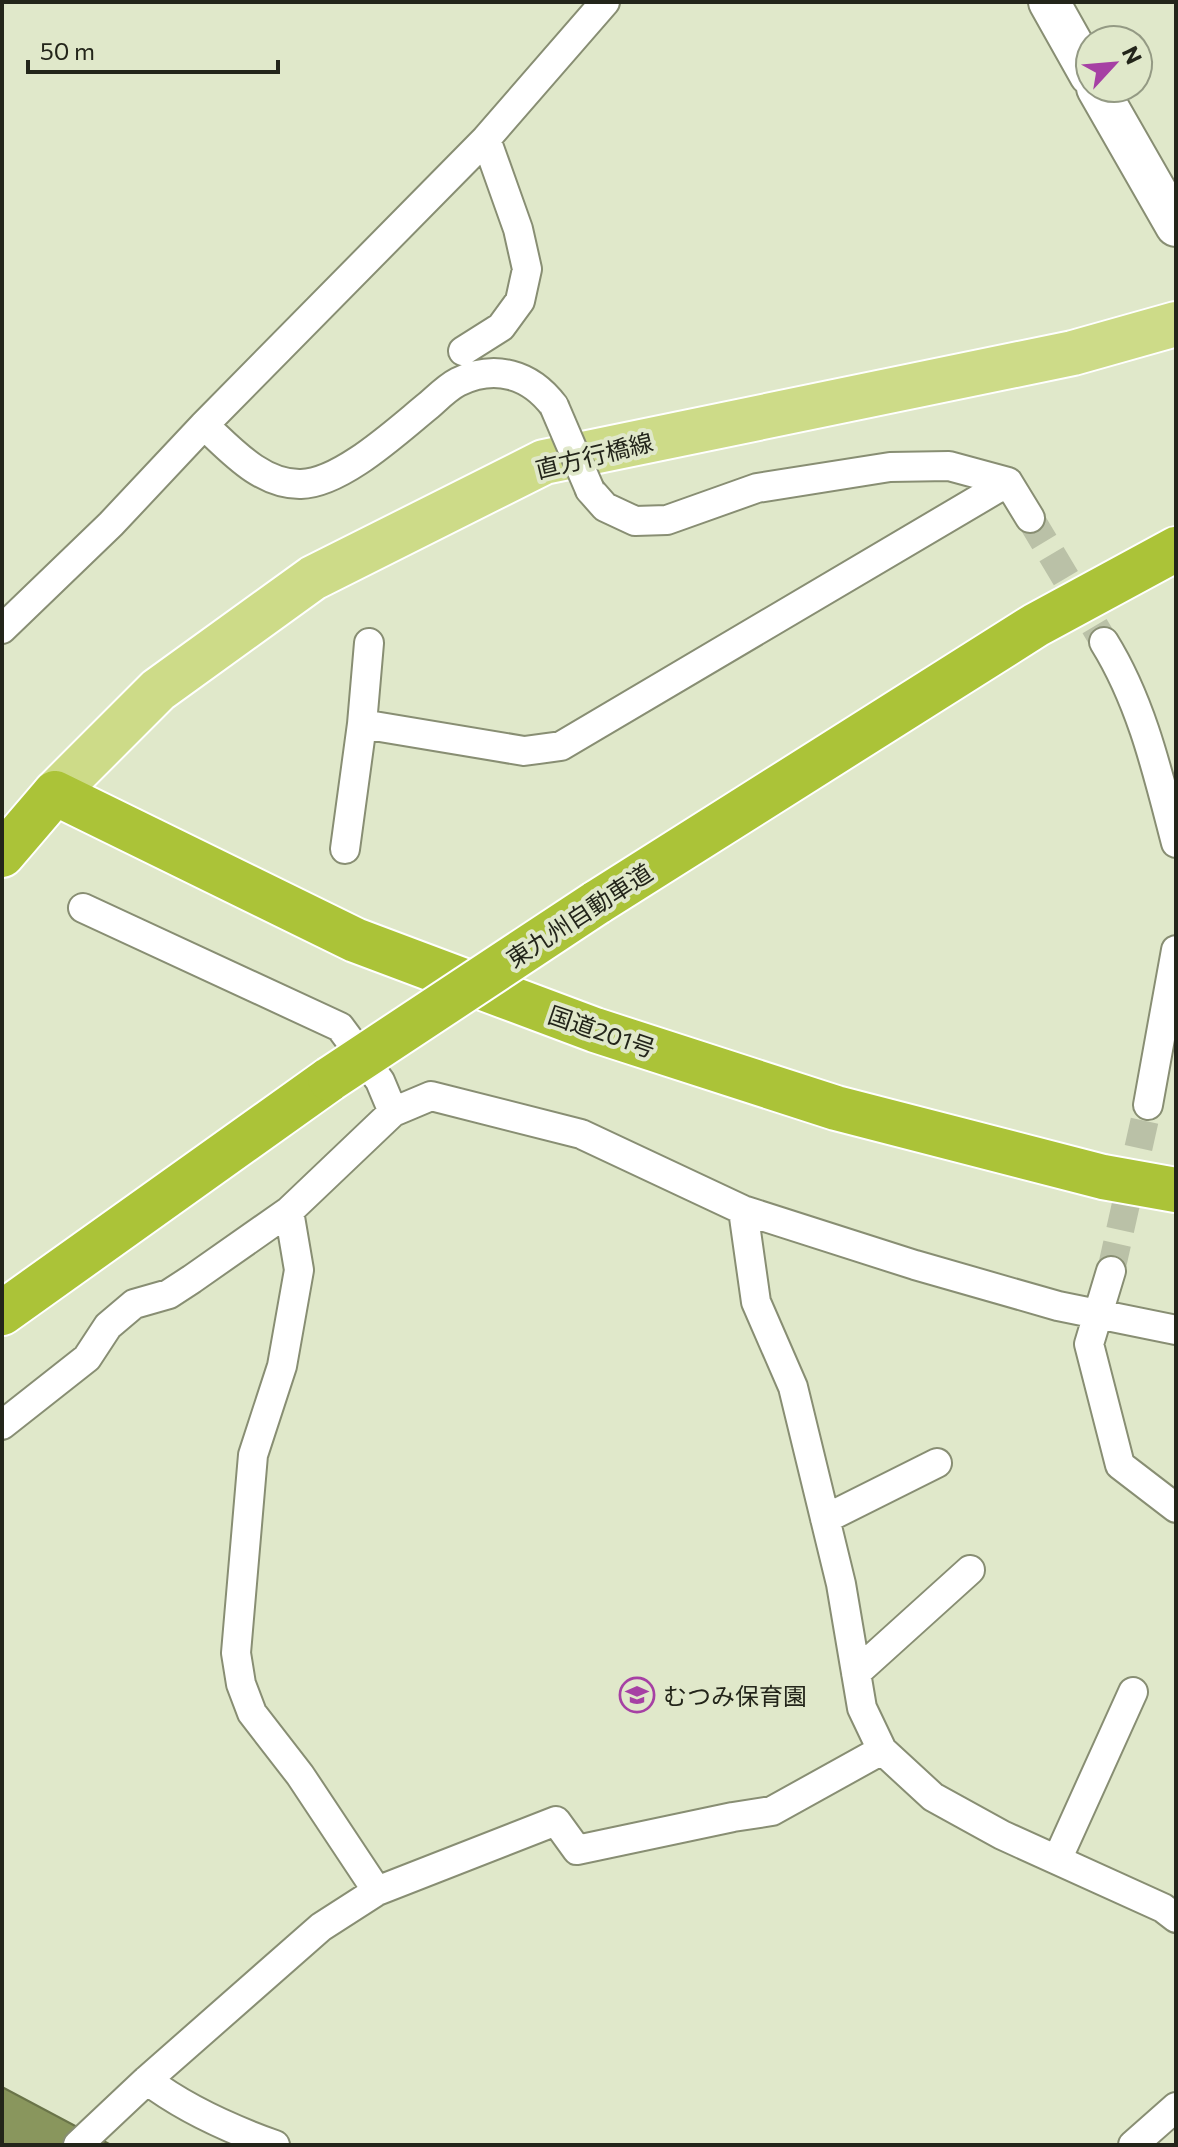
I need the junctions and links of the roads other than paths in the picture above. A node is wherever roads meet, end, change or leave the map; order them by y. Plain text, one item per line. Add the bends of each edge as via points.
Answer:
1 (605, 2) edge
2 (1049, 2) edge
3 (1074, 47) edge
4 (1106, 104) edge
5 (486, 139) junction
6 (1176, 226) edge
7 (1176, 324) edge
8 (463, 351) dead end
9 (204, 425) junction
10 (1008, 482) junction
11 (1030, 518) tunnel mouth
12 (1176, 549) edge
13 (2, 629) edge
14 (1104, 642) tunnel mouth
15 (369, 643) dead end
16 (362, 724) junction
17 (55, 793) junction
18 (2, 829) edge
19 (1176, 843) edge
20 (345, 849) dead end
21 (2, 855) edge
22 (83, 908) dead end
23 (1176, 950) edge
24 (1148, 1105) tunnel mouth
25 (393, 1112) junction
26 (1176, 1190) edge
27 (743, 1210) junction
28 (289, 1211) junction
29 (1111, 1271) tunnel mouth
30 (2, 1313) edge
31 (1097, 1314) junction
32 (1176, 1330) edge
33 (2, 1425) edge
34 (937, 1463) dead end
35 (1176, 1508) edge
36 (825, 1519) junction
37 (970, 1570) dead end
38 (856, 1673) junction
39 (1133, 1692) dead end
40 (882, 1750) junction
41 (1057, 1860) junction
42 (377, 1891) junction
43 (1176, 1918) edge
44 (147, 2080) junction
45 (1176, 2107) edge
46 (87, 2136) edge
47 (275, 2145) edge
48 (1133, 2145) edge

1 - 5 street
2 - 3 street
4 - 6 street
5 - 8 street via 527,269 520,301 501,327
5 - 9 street
7 - 17 main road, 直方行橋線 via 1073,353 544,462 313,578 158,690
9 - 10 street, bridge via 251,467 302,484 337,474 457,382 493,371 542,390 590,490 605,507 635,521 667,520 757,488 890,467 949,466
9 - 13 street
10 - 11 street
10 - 16 street via 561,746 524,751
12 - 30 highway, 東九州自動車道, bridge via 1036,625 596,903 330,1079
14 - 19 street via 1150,743
15 - 16 street
16 - 20 street
17 - 18 highway
17 - 21 highway
17 - 26 highway, 国道201号 via 355,940 595,1030 836,1108 1103,1177
22 - 25 street via 340,1027 380,1081
23 - 24 street
25 - 27 street via 431,1096 581,1134
25 - 28 street
27 - 31 street via 915,1265
27 - 36 street via 756,1302 793,1387
28 - 33 street via 169,1294 134,1304 108,1326 87,1358
28 - 42 street via 299,1270 282,1366 253,1455 236,1653 252,1713
29 - 31 street
31 - 32 street
31 - 35 street via 1089,1344 1120,1465
34 - 36 street
36 - 38 street
37 - 38 street
38 - 40 street via 862,1708
39 - 41 street
40 - 41 street via 933,1797
40 - 42 street via 772,1811 577,1850 556,1821
41 - 43 street
42 - 44 street via 321,1927
44 - 46 street
44 - 47 street via 172,2099
45 - 48 street

